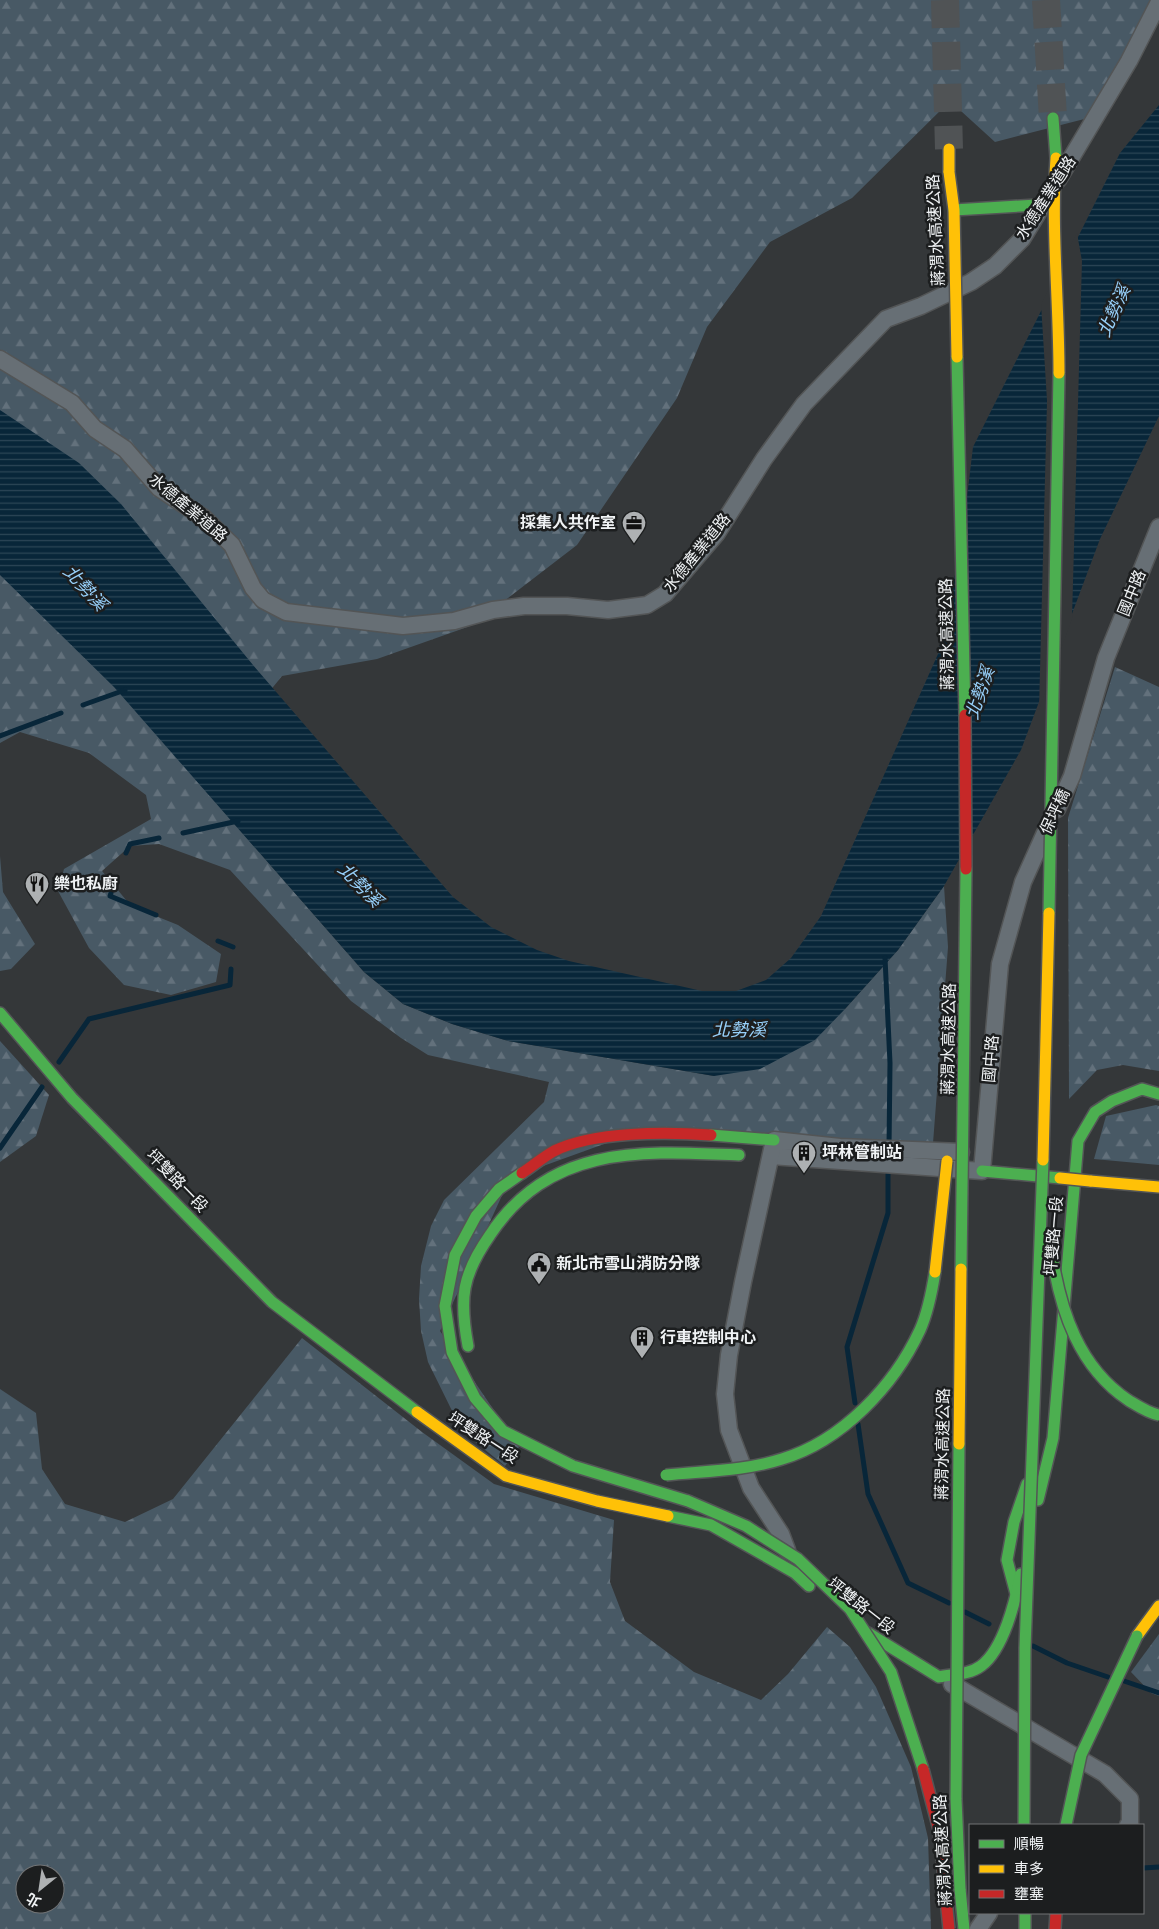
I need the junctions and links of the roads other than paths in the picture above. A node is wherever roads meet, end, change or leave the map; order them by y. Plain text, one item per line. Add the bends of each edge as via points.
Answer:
1 (1159, 2) edge
2 (1054, 118) tunnel mouth
3 (949, 149) tunnel mouth
4 (1053, 204) junction
5 (954, 210) junction
6 (0, 359) edge
7 (1159, 527) edge
8 (1106, 658) joint
9 (1000, 964) joint
10 (966, 983) junction
11 (0, 1013) edge
12 (1159, 1094) edge
13 (1046, 1111) junction
14 (764, 1152) junction
15 (839, 1154) junction
16 (988, 1154) junction
17 (1032, 1158) dead end
18 (1091, 1164) dead end
19 (982, 1171) junction
20 (1159, 1187) edge
21 (498, 1408) dead end
22 (1159, 1415) edge
23 (1053, 1438) junction
24 (661, 1474) dead end
25 (795, 1573) junction
26 (1017, 1595) junction
27 (1159, 1606) edge
28 (939, 1677) junction
29 (1024, 1824) edge
30 (1066, 1824) edge
31 (1129, 1824) edge
32 (988, 1914) edge
33 (1025, 1914) edge
34 (1056, 1914) edge
35 (949, 1929) edge
36 (964, 1929) edge
37 (978, 1929) edge
38 (1026, 1929) edge
39 (1056, 1929) edge

1 - 6 street, 水德產業道路 via 1129,60 1022,239 995,266 971,282 886,319 804,404 764,459 717,534 665,594 647,605 608,610 524,606 493,610 454,621 403,626 286,612 263,600 252,588 232,545 204,518 159,488 125,449 95,429 72,403
2 - 4 main road, bridge
3 - 5 main road, 蔣渭水高速公路, bridge
4 - 5 main road, bridge
4 - 13 main road, bridge via 1059,331
5 - 10 main road, 蔣渭水高速公路, bridge via 965,688
7 - 8 street, 國中路
8 - 9 street, 保坪橋, bridge via 1072,776 1023,882
9 - 16 street, 國中路
10 - 24 main road, bridge via 939,1240 930,1296 920,1328 903,1359 877,1396 846,1424 797,1454 751,1466
10 - 36 main road, 蔣渭水高速公路, bridge via 956,1779
11 - 25 main road, 坪雙路一段 via 72,1098 272,1302 439,1429 506,1476 597,1501 711,1525
12 - 23 main road, 坪雙路一段 via 1142,1089 1112,1101 1094,1112 1078,1141
13 - 22 main road, bridge via 1051,1244 1057,1291 1070,1329 1091,1368 1119,1395
13 - 29 main road, bridge via 1025,1648
14 - 15 street
14 - 21 main road via 643,1152 576,1165 518,1200 485,1241 466,1279 464,1326 472,1370
14 - 25 street via 729,1355 726,1394 729,1430 751,1488 781,1534
14 - 35 main road, bridge via 670,1132 600,1138 555,1151 499,1189 476,1216 455,1254 444,1306 452,1352 475,1398 503,1432 573,1466 688,1502 746,1526 798,1559 850,1608 891,1672 931,1792 939,1830
15 - 16 street via 935,1151
15 - 19 street via 935,1169
16 - 19 street, 國中路
17 - 18 main road
19 - 20 main road, bridge
23 - 26 main road, 坪雙路一段
23 - 26 main road via 1036,1458 1014,1522 1007,1560
25 - 28 main road, 坪雙路一段 via 853,1623
26 - 28 main road, 坪雙路一段 via 996,1647 982,1665 969,1672
27 - 30 main road, bridge via 1137,1636 1081,1755
28 - 31 street via 1105,1774 1130,1799
32 - 37 street
33 - 38 main road
34 - 39 main road

